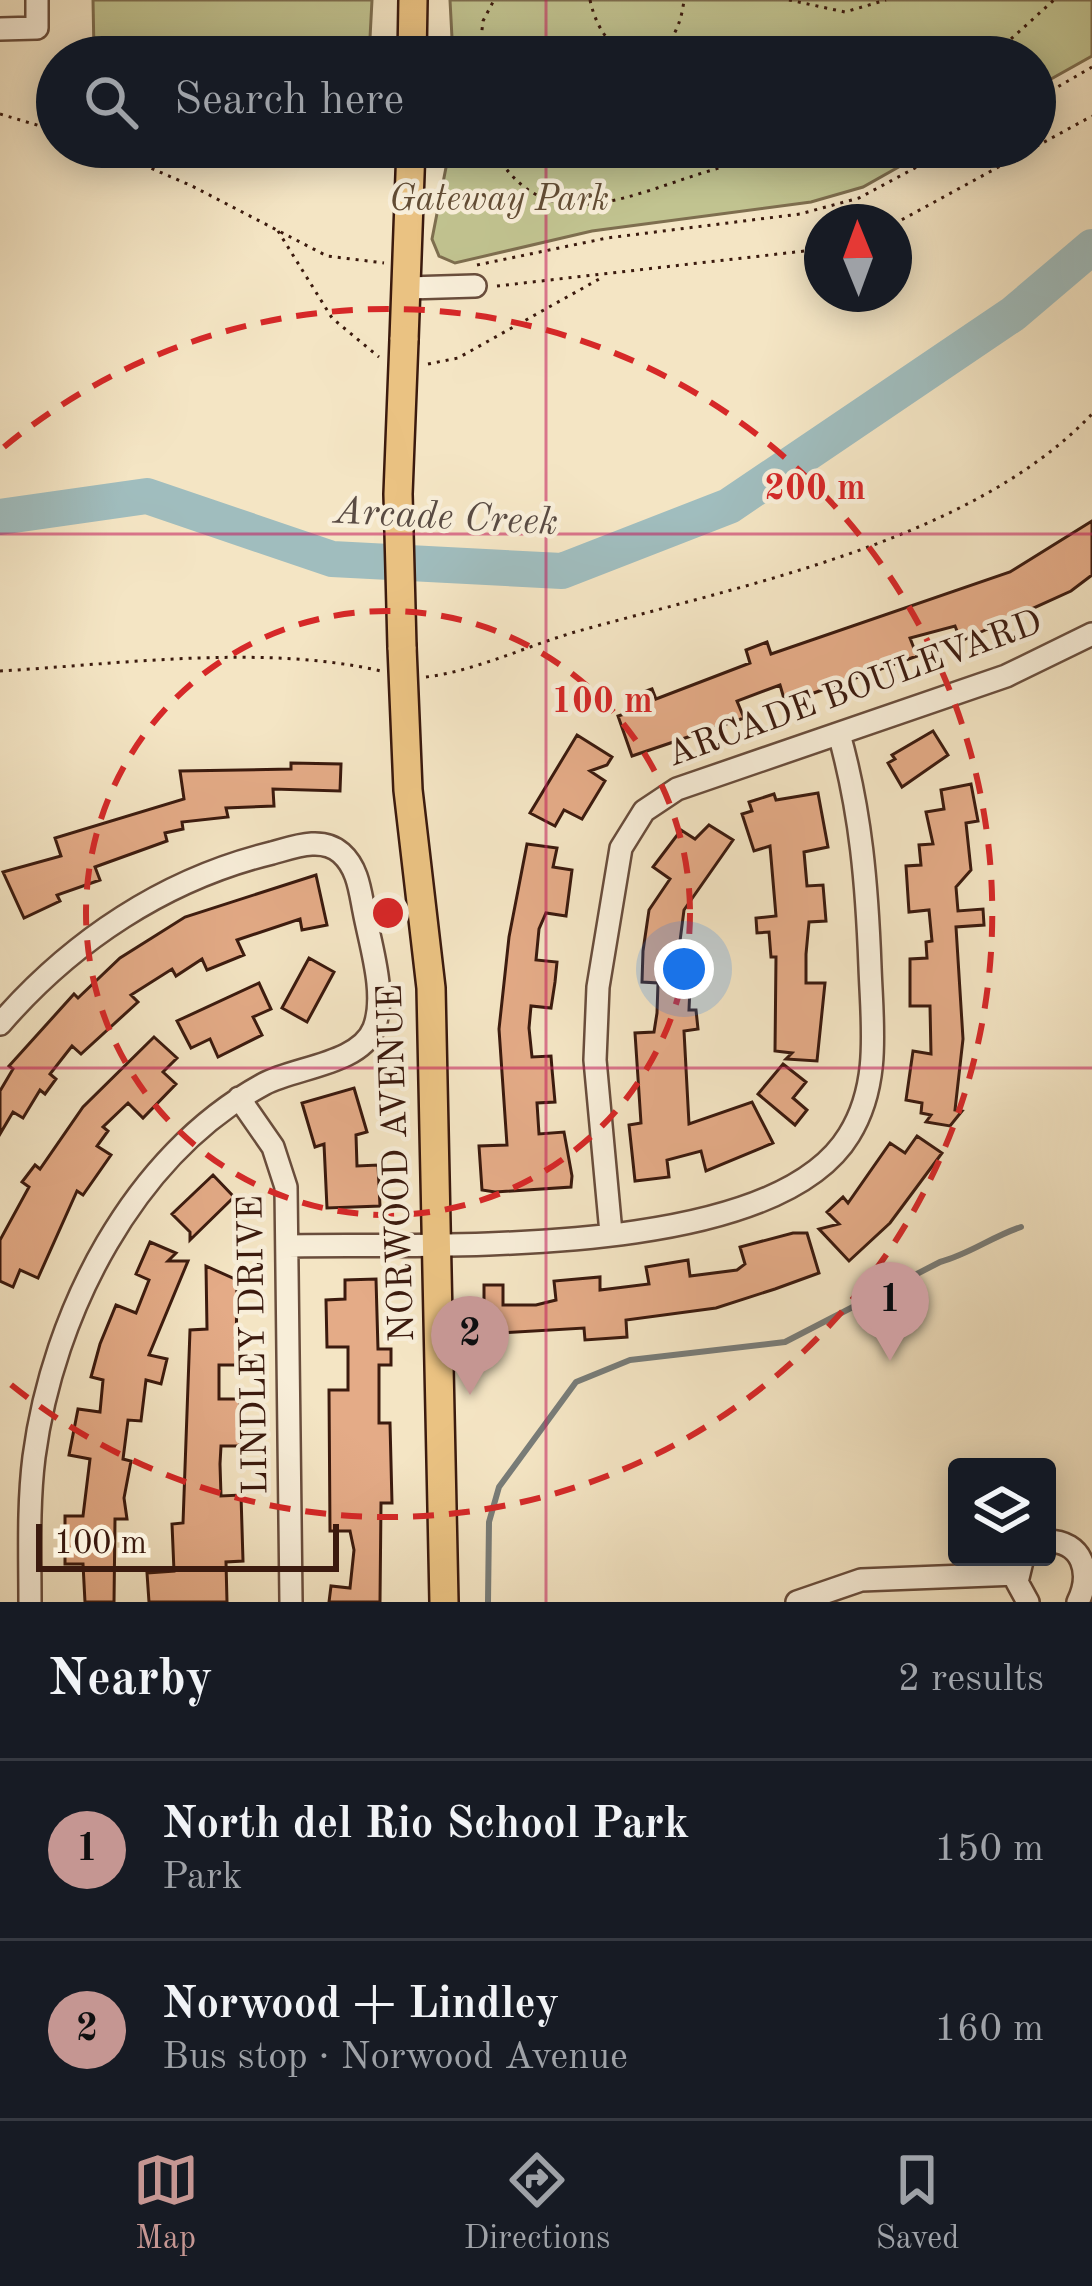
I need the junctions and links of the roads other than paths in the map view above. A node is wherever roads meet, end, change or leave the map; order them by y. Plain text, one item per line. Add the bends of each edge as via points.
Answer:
1 (37, 0) edge
2 (413, 0) edge
3 (0, 28) edge
4 (412, 36) edge
5 (410, 168) edge
6 (408, 276) junction
7 (474, 276) road end
8 (1092, 634) edge
9 (839, 734) junction
10 (4, 1012) edge
11 (239, 1098) junction
12 (611, 1233) junction
13 (438, 1243) junction
14 (288, 1246) junction
15 (1056, 1542) edge
16 (1020, 1566) edge
17 (30, 1602) edge
18 (291, 1602) edge
19 (444, 1602) edge
20 (797, 1602) edge
21 (1028, 1602) edge
22 (1078, 1602) edge

1 - 3 street via 37,28
2 - 4 main road
5 - 6 main road, NORWOOD AVENUE
6 - 7 street
6 - 13 main road, NORWOOD AVENUE, bridge via 398,494 402,662 431,988
8 - 9 street, ARCADE BOULEVARD via 1006,676
9 - 12 street, ARCADE BOULEVARD via 677,789 626,835 594,1023
9 - 12 street via 867,869 874,1055 862,1110 833,1158 788,1193 674,1226
10 - 11 street via 76,949 169,890 254,857 320,844 344,855 357,878 374,963 374,1029 356,1050
11 - 14 street, LINDLEY DRIVE via 279,1160
11 - 17 street via 152,1180 73,1312 34,1460
12 - 13 street
13 - 14 street
13 - 19 main road, NORWOOD AVENUE
14 - 18 street, LINDLEY DRIVE
15 - 22 street via 1084,1559 1088,1584
16 - 20 street via 861,1580
16 - 21 street

